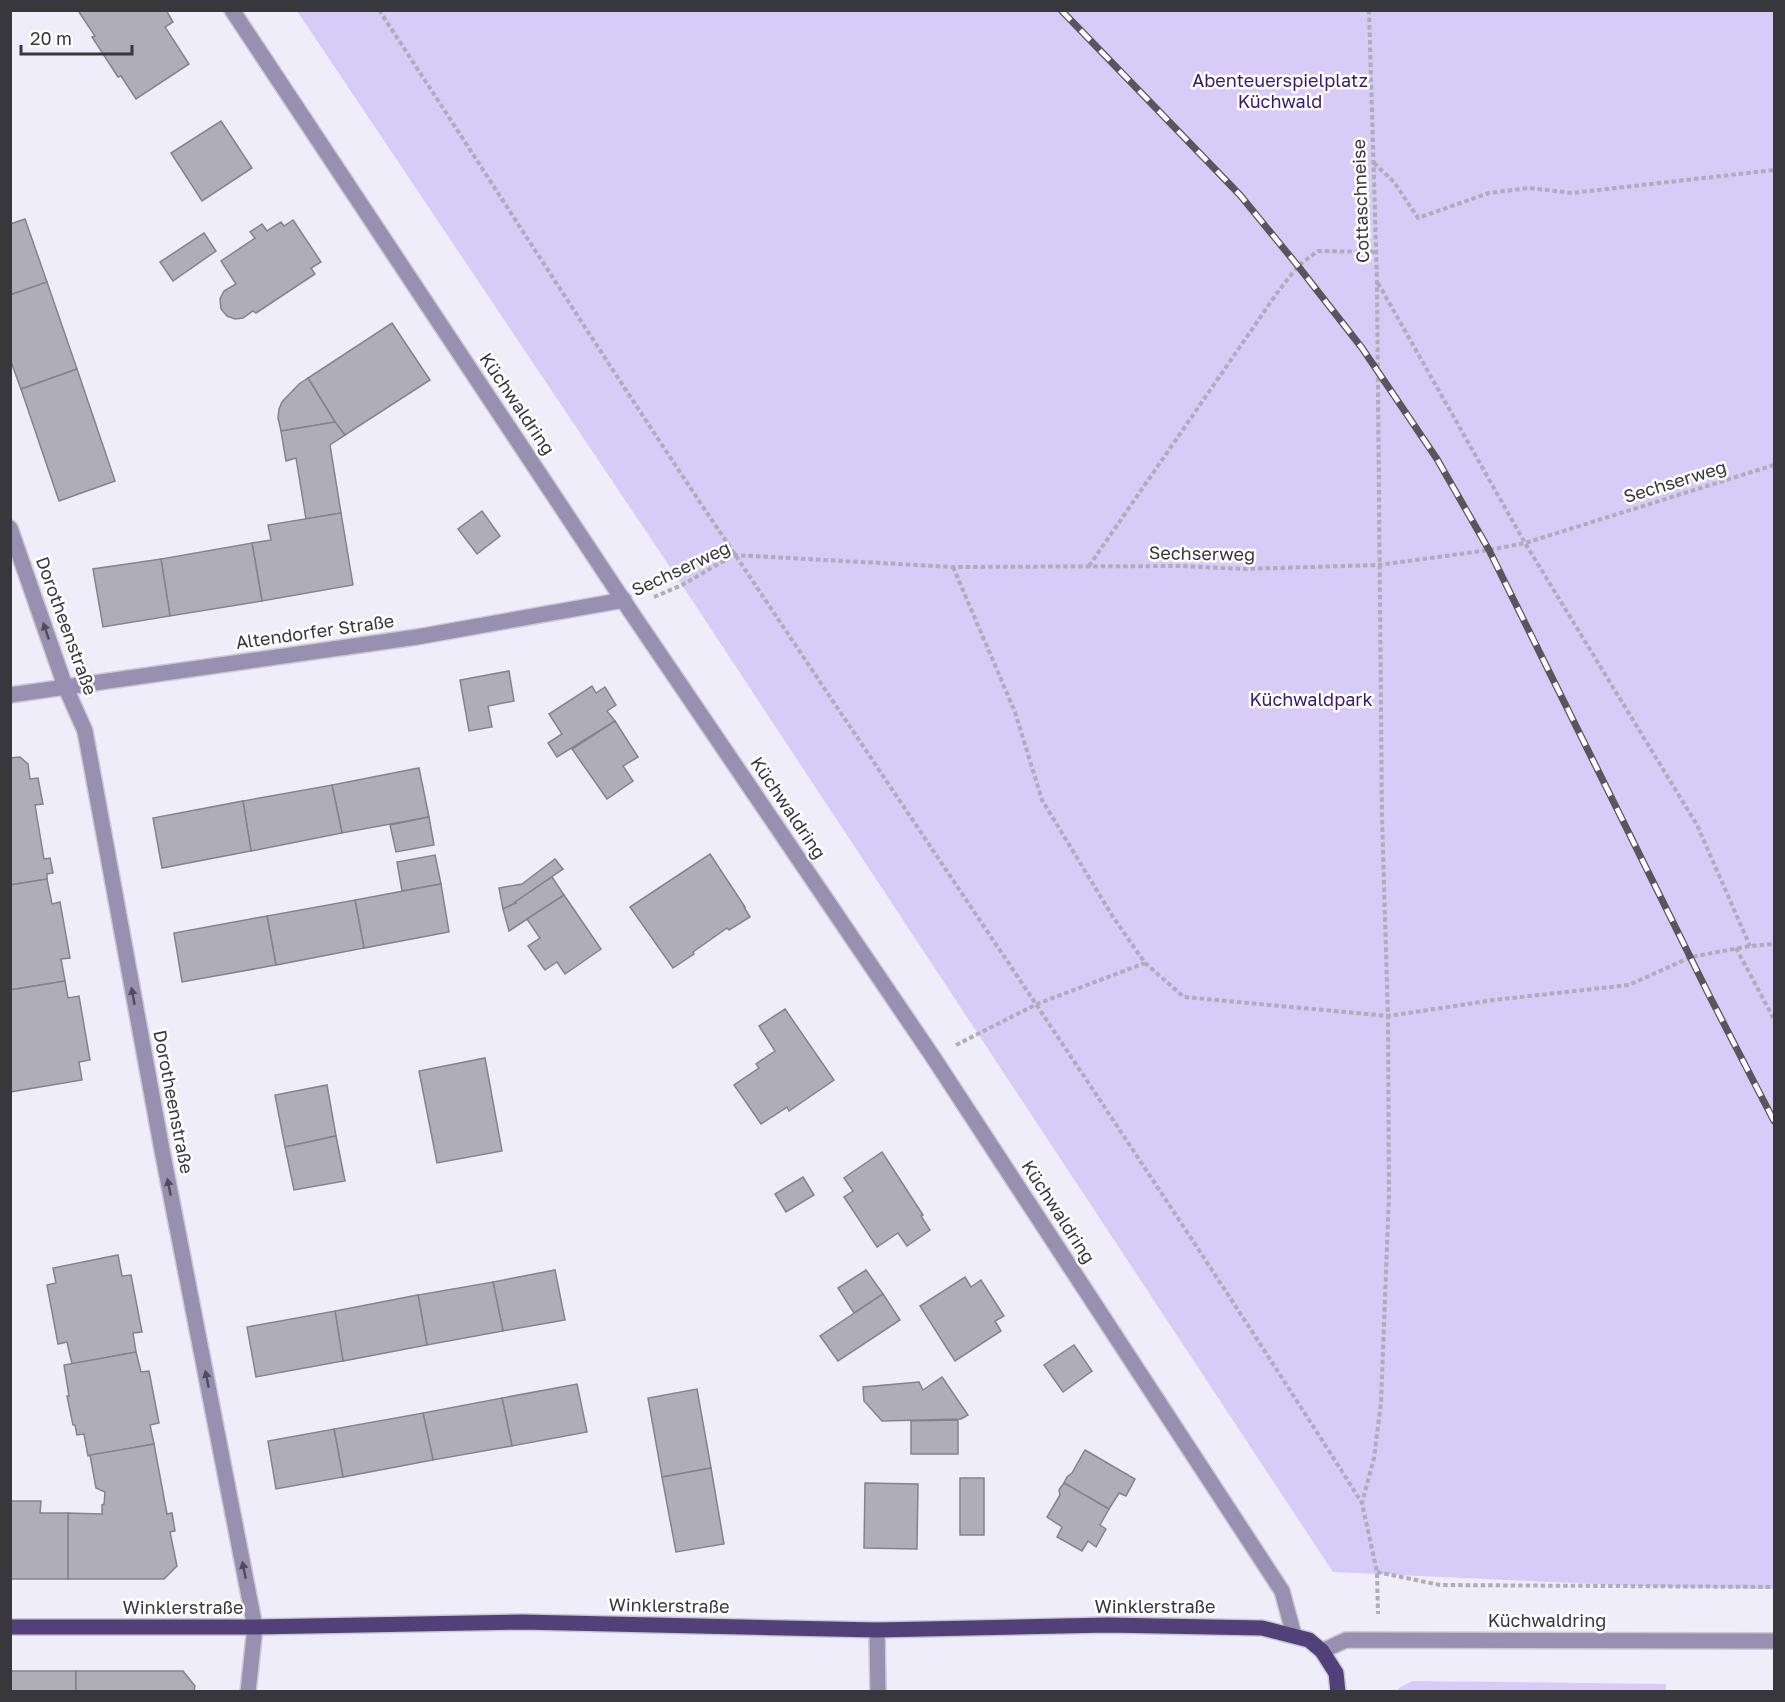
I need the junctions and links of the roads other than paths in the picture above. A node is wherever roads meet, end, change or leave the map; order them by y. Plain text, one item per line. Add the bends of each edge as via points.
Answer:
1 (232, 10) edge
2 (10, 528) edge
3 (626, 604) junction
4 (65, 686) junction
5 (10, 695) edge
6 (10, 1627) edge
7 (255, 1627) junction
8 (877, 1630) junction
9 (1294, 1635) junction
10 (1774, 1641) edge
11 (1322, 1650) junction
12 (248, 1692) edge
13 (878, 1692) edge
14 (1338, 1692) edge

1 - 3 street, Küchwaldring
4 -> 2 street, Dorotheenstraße
3 - 4 street, Altendorfer Straße
3 - 9 street, Küchwaldring via 933,1057 1282,1591
4 - 5 street, Altendorfer Straße
7 -> 4 street, Dorotheenstraße via 85,731
6 - 7 main road, Winklerstraße
7 - 8 main road, Winklerstraße via 522,1622
7 - 12 street, Dorotheenstraße
8 - 9 main road, Winklerstraße via 1108,1625 1262,1628
8 - 13 street
9 - 11 main road, Winklerstraße via 1310,1640
10 - 11 street, Küchwaldring via 1346,1640
11 - 14 main road via 1336,1673

